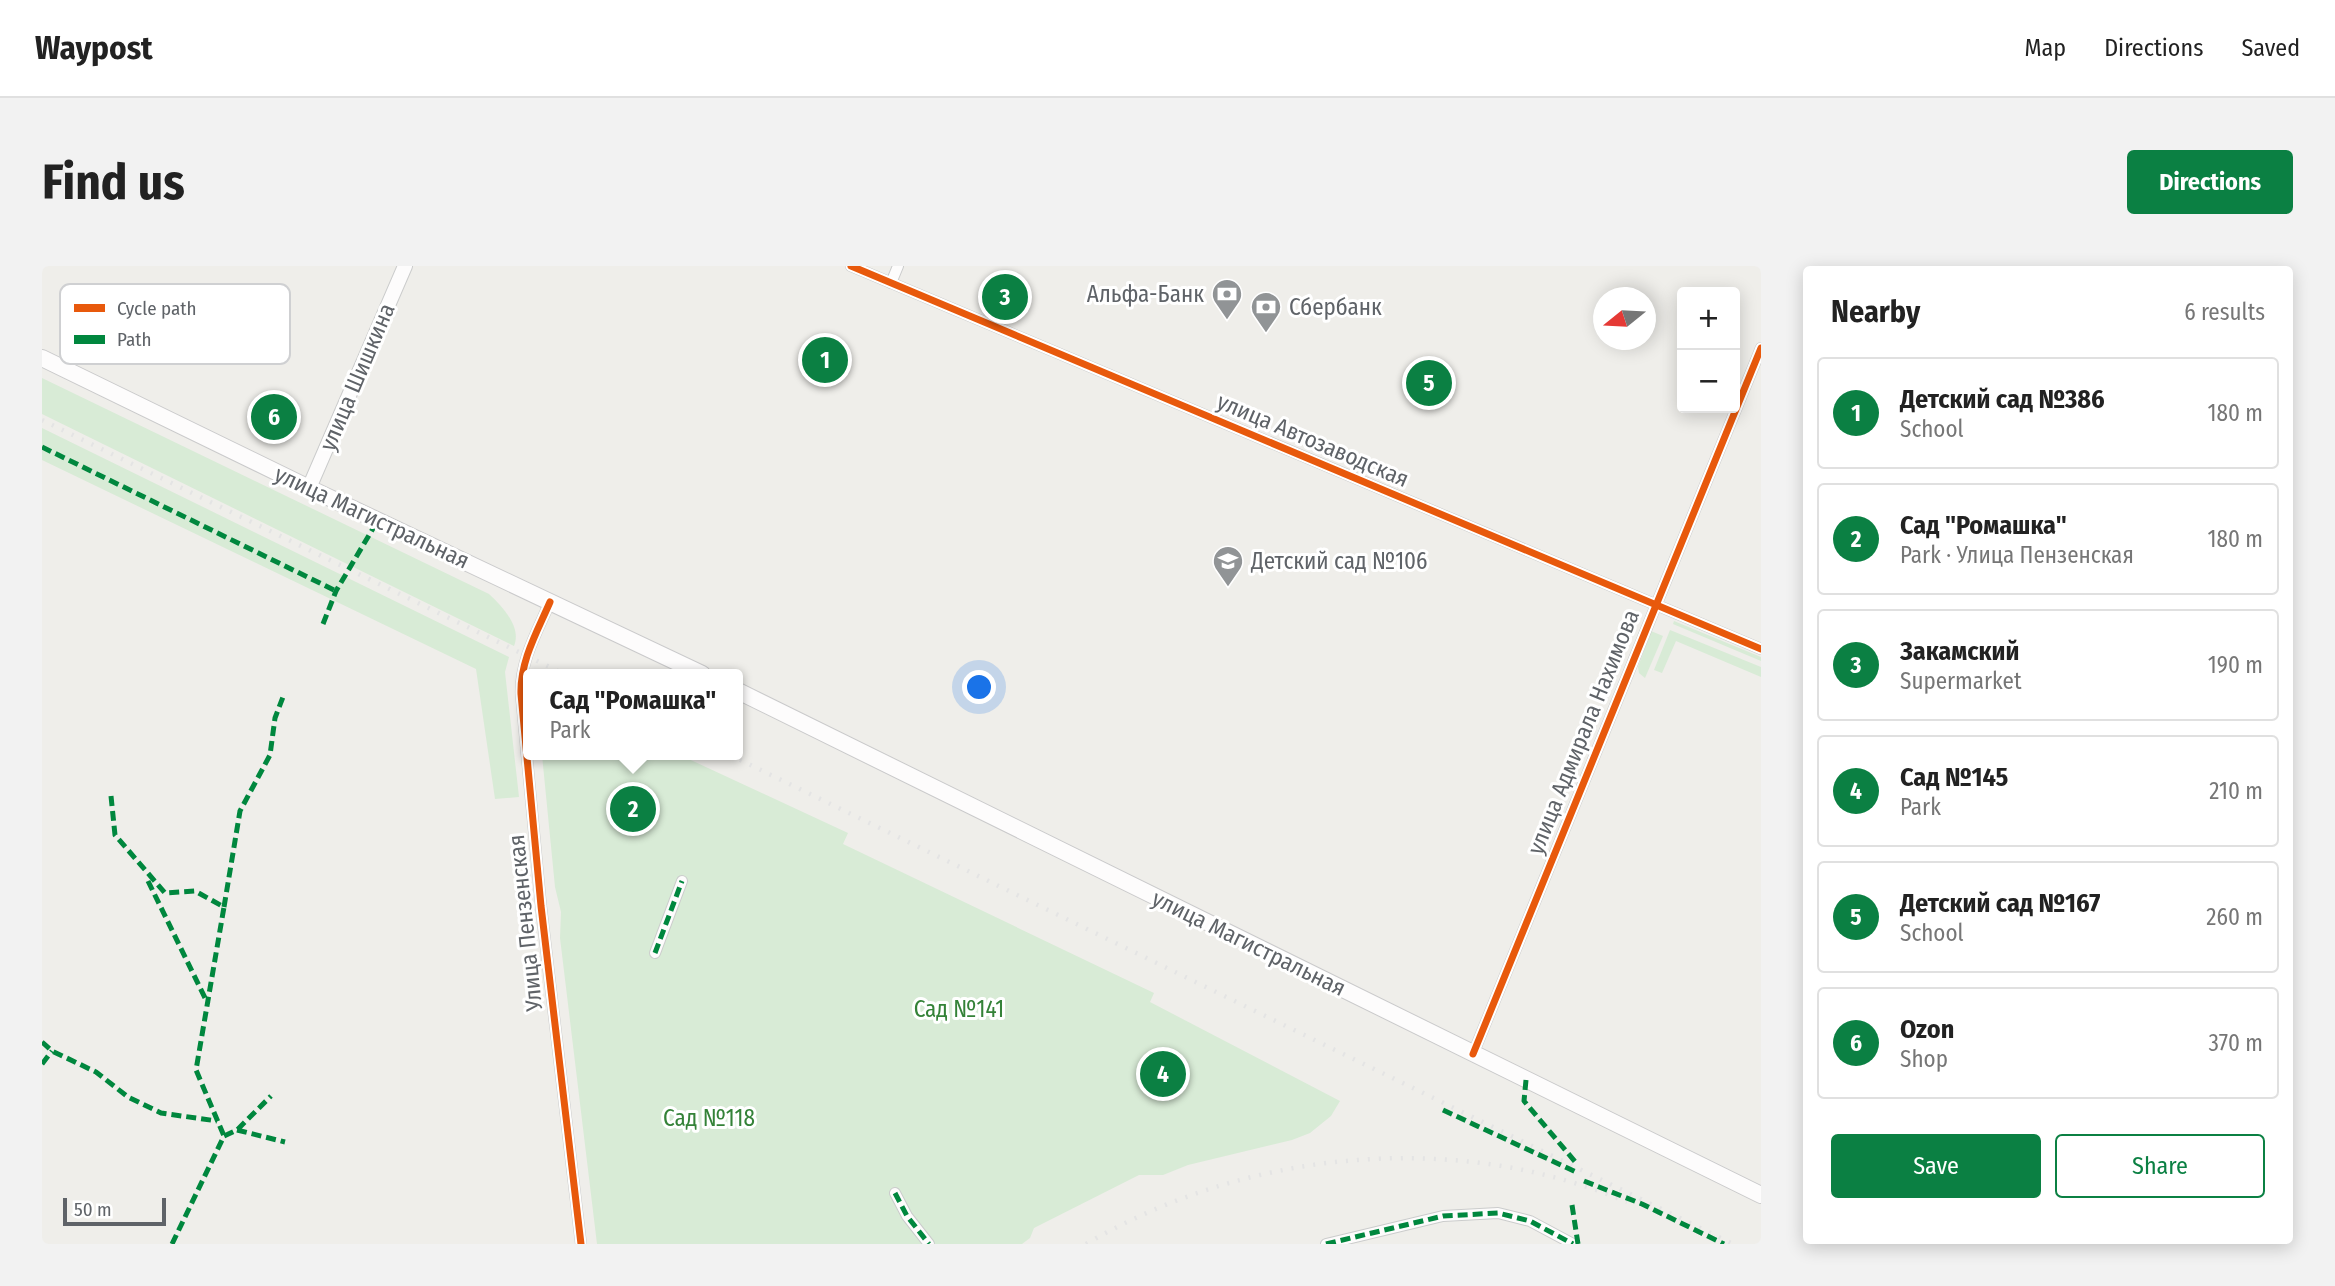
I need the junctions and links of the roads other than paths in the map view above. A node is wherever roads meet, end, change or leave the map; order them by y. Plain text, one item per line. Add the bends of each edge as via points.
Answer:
1 (405, 266) edge
2 (851, 266) edge
3 (898, 266) edge
4 (891, 283) junction
5 (1761, 348) edge
6 (42, 358) edge
7 (309, 488) junction
8 (550, 602) junction
9 (1655, 605) junction
10 (1761, 649) edge
11 (691, 669) edge
12 (743, 693) edge
13 (523, 715) edge
14 (527, 760) edge
15 (681, 881) dead end
16 (655, 953) dead end
17 (1473, 1054) junction
18 (895, 1193) dead end
19 (1761, 1195) edge
20 (581, 1244) edge
21 (929, 1244) edge
22 (1326, 1244) edge
23 (1573, 1244) edge

1 - 7 street, улица Шишкина
2 - 4 street, улица Автозаводская
3 - 4 street
4 - 9 street, улица Автозаводская
5 - 9 street, улица Адмирала Нахимова
6 - 7 main road, улица Магистральная
7 - 8 main road, улица Магистральная
8 - 11 main road, улица Магистральная
8 - 13 street, Улица Пензенская via 522,672
9 - 10 street, улица Автозаводская
9 - 17 street, улица Адмирала Нахимова
12 - 17 main road, улица Магистральная
14 - 20 street, Улица Пензенская
15 - 16 street
17 - 19 main road, улица Магистральная
18 - 21 street via 906,1216
22 - 23 street via 1443,1216 1498,1213 1530,1222

